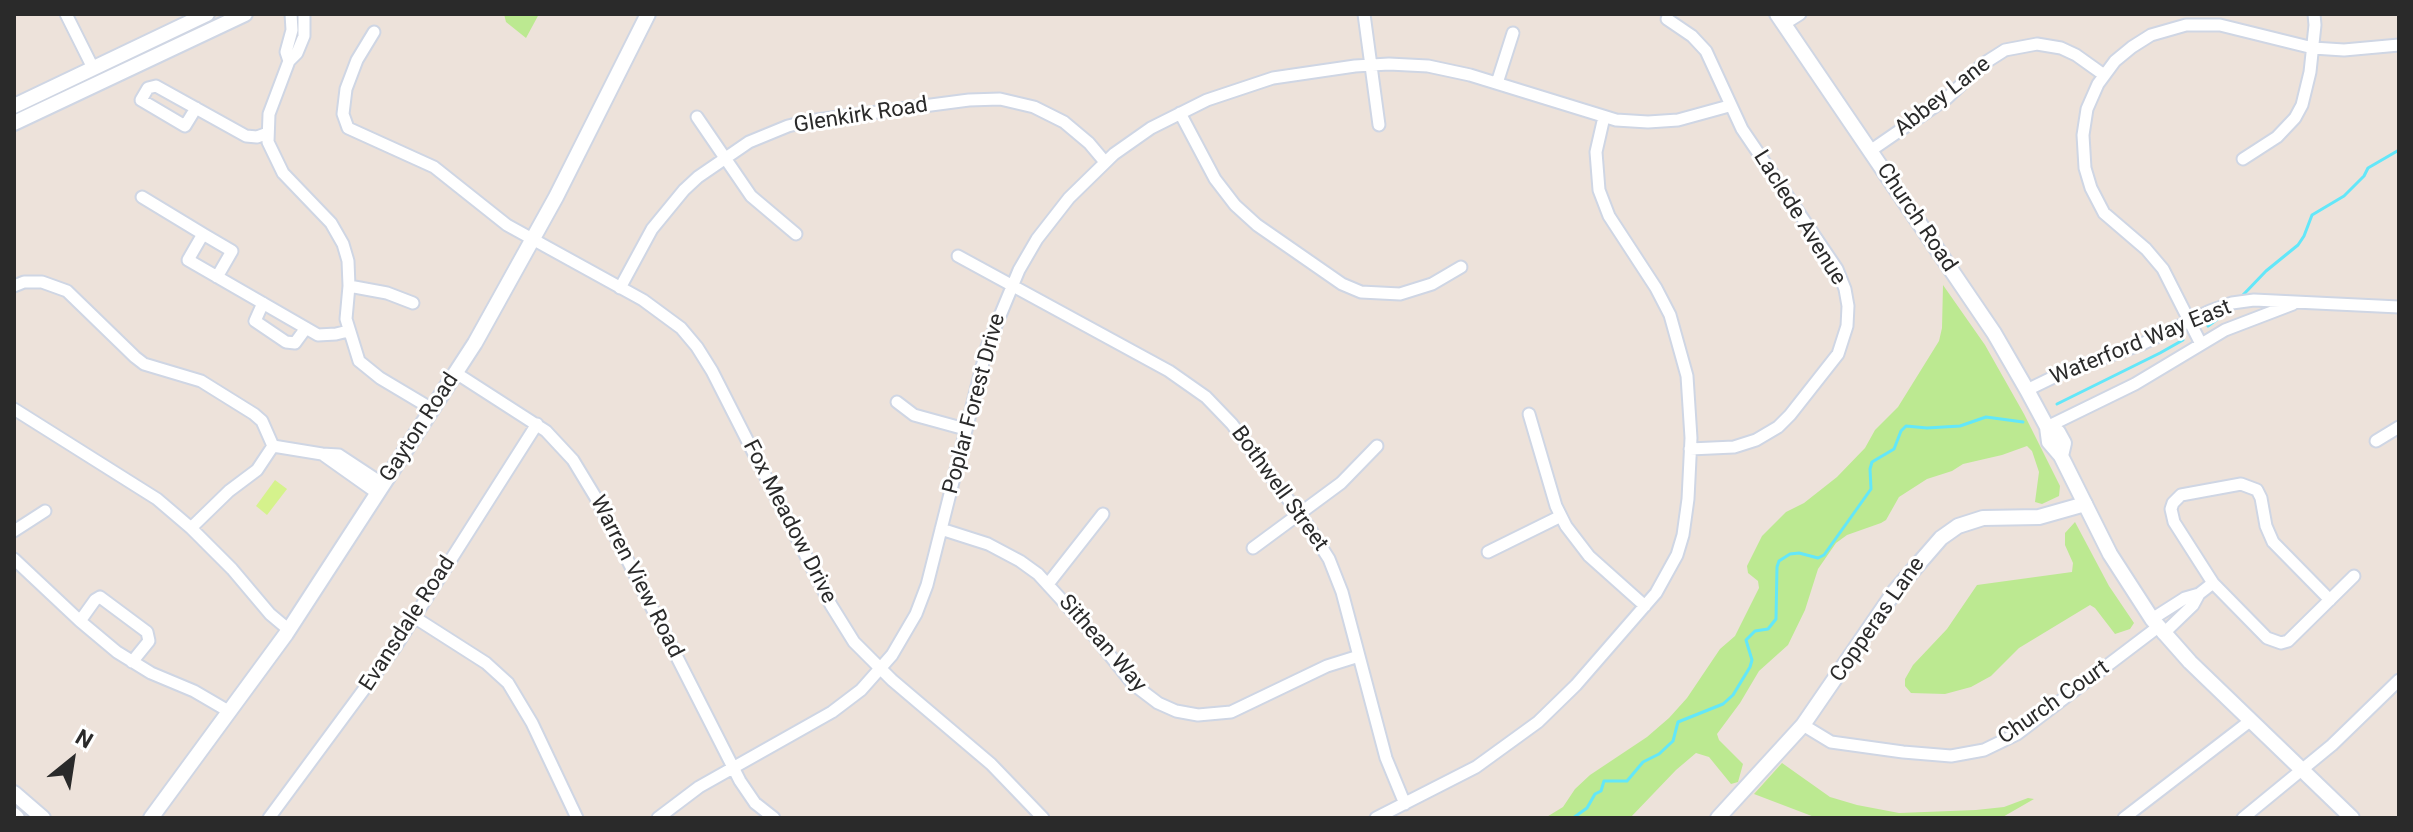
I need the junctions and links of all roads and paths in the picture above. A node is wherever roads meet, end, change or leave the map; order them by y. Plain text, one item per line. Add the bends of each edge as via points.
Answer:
1 (66, 14) edge
2 (207, 14) edge
3 (245, 14) edge
4 (291, 14) edge
5 (304, 14) edge
6 (648, 14) edge
7 (1364, 14) edge
8 (1800, 14) edge
9 (2314, 14) edge
10 (1667, 19) dead end
11 (1780, 19) edge
12 (374, 32) dead end
13 (1513, 33) dead end
14 (2399, 45) edge
15 (2313, 48) junction
16 (289, 61) junction
17 (1371, 65) junction
18 (93, 68) junction
19 (2104, 75) junction
20 (1497, 83) junction
21 (14, 106) edge
22 (1729, 106) junction
23 (196, 108) junction
24 (1180, 113) junction
25 (697, 117) dead end
26 (1604, 117) junction
27 (14, 123) edge
28 (1379, 125) dead end
29 (268, 133) junction
30 (1870, 151) junction
31 (725, 158) junction
32 (2243, 159) dead end
33 (1105, 162) junction
34 (142, 197) dead end
35 (203, 234) junction
36 (796, 234) dead end
37 (533, 240) junction
38 (958, 256) dead end
39 (1461, 267) dead end
40 (217, 277) junction
41 (1011, 285) junction
42 (14, 286) edge
43 (349, 286) junction
44 (620, 288) junction
45 (2297, 302) junction
46 (263, 303) junction
47 (413, 303) dead end
48 (2399, 307) edge
49 (2190, 321) junction
50 (306, 328) junction
51 (348, 331) junction
52 (2201, 344) junction
53 (456, 373) junction
54 (2027, 390) junction
55 (897, 402) dead end
56 (14, 409) edge
57 (432, 409) junction
58 (1529, 414) dead end
59 (537, 424) junction
60 (2047, 427) junction
61 (2399, 427) edge
62 (965, 429) junction
63 (2376, 441) dead end
64 (273, 446) junction
65 (1377, 446) dead end
66 (1690, 449) junction
67 (380, 488) junction
68 (2085, 504) junction
69 (45, 511) dead end
70 (1103, 514) dead end
71 (1299, 514) junction
72 (1561, 516) junction
73 (191, 528) junction
74 (941, 529) junction
75 (14, 531) edge
76 (1253, 548) dead end
77 (1488, 552) dead end
78 (14, 559) edge
79 (2354, 576) dead end
80 (2213, 583) junction
81 (1048, 584) junction
82 (2199, 594) junction
83 (2330, 600) junction
84 (1645, 606) junction
85 (414, 617) junction
86 (80, 621) junction
87 (2158, 627) junction
88 (289, 630) junction
89 (1359, 656) junction
90 (132, 662) junction
91 (880, 669) junction
92 (2399, 681) edge
93 (230, 712) junction
94 (2250, 721) junction
95 (1803, 725) junction
96 (733, 767) junction
97 (2302, 771) junction
98 (14, 793) edge
99 (1405, 804) junction
100 (43, 818) edge
101 (151, 818) edge
102 (269, 818) edge
103 (577, 818) edge
104 (658, 818) edge
105 (774, 818) edge
106 (1043, 818) edge
107 (1376, 818) edge
108 (1718, 818) edge
109 (2124, 818) edge
110 (2243, 818) edge
111 (2352, 818) edge

1 - 18 street
2 - 18 main road
3 - 27 main road
4 - 16 street
5 - 16 street via 304,36
6 - 37 main road, Gayton Road
7 - 17 street
8 - 11 street
9 - 15 street
10 - 22 street, Laclede Avenue via 1706,51
11 - 30 main road, Church Road
12 - 37 street, Fox Meadow Drive via 346,89 343,114 348,128 434,167 493,216
13 - 20 street
14 - 15 street
15 - 19 street via 2220,25 2186,25 2144,39
15 - 32 street via 2305,96 2295,118
16 - 29 street via 269,114
17 - 20 street, Poplar Forest Drive via 1428,66
17 - 24 street, Poplar Forest Drive via 1273,78
17 - 28 street
18 - 21 main road
19 - 30 street, Abbey Lane via 2061,48 2037,44 2005,50
19 - 49 street via 2087,109 2083,135 2091,188 2104,213 2163,269
20 - 26 street, Poplar Forest Drive
22 - 26 street, Poplar Forest Drive via 1670,121
22 - 66 street, Laclede Avenue via 1837,269 1848,317 1838,354 1778,427 1734,447
23 - 23 street via 156,86 141,100 185,126
23 - 29 street via 246,136
24 - 33 street, Poplar Forest Drive
24 - 39 street via 1235,205 1342,284 1361,292 1400,294
25 - 31 street
26 - 66 street via 1596,152 1599,190 1673,324 1687,376
29 - 43 street via 283,173 340,238
30 - 54 main road, Church Road
31 - 33 street, Glenkirk Road via 767,134 809,121 989,99 1050,114 1077,131
31 - 36 street via 751,196
31 - 44 street, Glenkirk Road via 673,201
33 - 41 street, Poplar Forest Drive via 1037,239
34 - 35 street
35 - 40 street via 188,260
35 - 40 street via 232,251
37 - 44 street, Fox Meadow Drive
37 - 53 main road, Gayton Road
38 - 41 street, Bothwell Street
40 - 46 street
41 - 62 street, Poplar Forest Drive
41 - 71 street, Bothwell Street via 1195,387 1232,424
42 - 64 street via 42,282 67,291 144,364 201,381 254,414
43 - 47 street
43 - 51 street
44 - 91 street, Fox Meadow Drive via 673,321 706,360 837,616
45 - 48 street, Waterford Way East
45 - 49 street, Waterford Way East via 2232,303
45 - 52 street
46 - 50 street
46 - 50 street via 255,321 286,342 298,341
49 - 52 street
49 - 54 street, Waterford Way East
50 - 51 street via 318,335
51 - 57 street via 359,361
52 - 60 street
53 - 57 main road, Gayton Road
53 - 59 street, Warren View Road
54 - 60 main road, Church Road
55 - 62 street via 914,415
56 - 73 street via 157,499
57 - 67 main road, Gayton Road
58 - 72 street
59 - 85 street, Evansdale Road
59 - 96 street, Warren View Road via 587,481
60 - 68 main road, Church Road via 2064,443 2061,456
61 - 63 street
62 - 74 street, Poplar Forest Drive
64 - 67 street via 322,454
64 - 73 street via 257,470
65 - 71 street via 1341,483
66 - 84 street via 1683,535 1668,573
67 - 88 main road, Gayton Road
68 - 87 main road, Church Road via 2122,575
68 - 95 main road, Copperas Lane via 2039,517 1983,518 1941,538 1895,591
69 - 75 street
70 - 81 street
71 - 76 street
71 - 89 street, Bothwell Street via 1338,580
72 - 77 street
72 - 84 street via 1589,556
73 - 88 street
74 - 81 street, Sithean Way via 1003,551
74 - 91 street, Poplar Forest Drive via 916,614
78 - 86 street
79 - 83 street
80 - 82 street
80 - 83 street via 2276,643 2288,641
80 - 83 street via 2171,509 2181,495 2241,484 2257,490 2273,542
81 - 89 street, Sithean Way via 1145,695 1189,714 1231,712
82 - 87 street via 2193,605
82 - 87 street via 2185,598
84 - 99 street via 1538,722 1476,767
85 - 102 street, Evansdale Road
85 - 103 street via 508,683
86 - 90 street
86 - 90 street via 100,597 147,632 149,641
87 - 94 main road, Church Road
87 - 95 street, Church Court via 2017,734 1984,750 1951,756 1874,748 1831,742
88 - 93 main road, Gayton Road
89 - 99 street, Bothwell Street via 1386,758
90 - 93 street
91 - 96 street, Poplar Forest Drive via 832,712
91 - 106 street, Fox Meadow Drive via 991,764
92 - 97 street
93 - 101 main road, Gayton Road
94 - 97 main road, Church Road
94 - 109 street
95 - 108 main road, Copperas Lane
96 - 104 street, Poplar Forest Drive
96 - 105 street, Warren View Road via 747,793
97 - 110 street
97 - 111 main road, Church Road
98 - 100 main road
99 - 107 street

